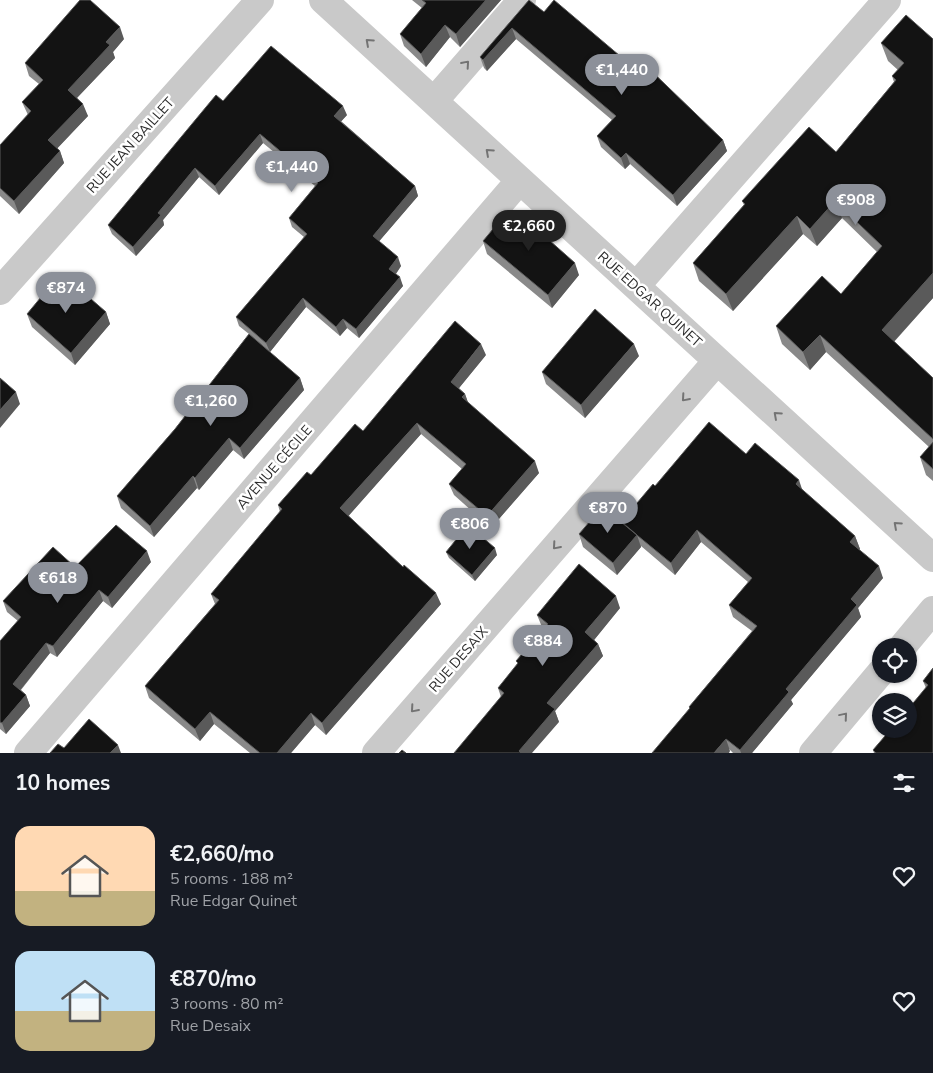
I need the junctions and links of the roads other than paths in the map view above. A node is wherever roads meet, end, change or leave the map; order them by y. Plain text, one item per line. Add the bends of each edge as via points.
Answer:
1 (260, 0) edge
2 (323, 0) edge
3 (522, 0) edge
4 (887, 0) edge
5 (434, 101) junction
6 (520, 180) junction
7 (636, 286) junction
8 (0, 291) edge
9 (717, 361) junction
10 (933, 558) edge
11 (933, 610) edge
12 (910, 638) edge
13 (872, 683) edge
14 (28, 753) edge
15 (376, 753) edge
16 (813, 753) edge

1 - 8 street, RUE JEAN BAILLET
5 -> 2 street, RUE EDGAR QUINET
5 -> 3 street
4 - 7 street
6 -> 5 street, RUE EDGAR QUINET
6 - 7 street, RUE EDGAR QUINET
6 - 14 street, AVENUE CÉCILE
7 - 9 street, RUE EDGAR QUINET
10 -> 9 street, RUE EDGAR QUINET
9 -> 15 street, RUE DESAIX
11 - 12 street
16 -> 13 street

